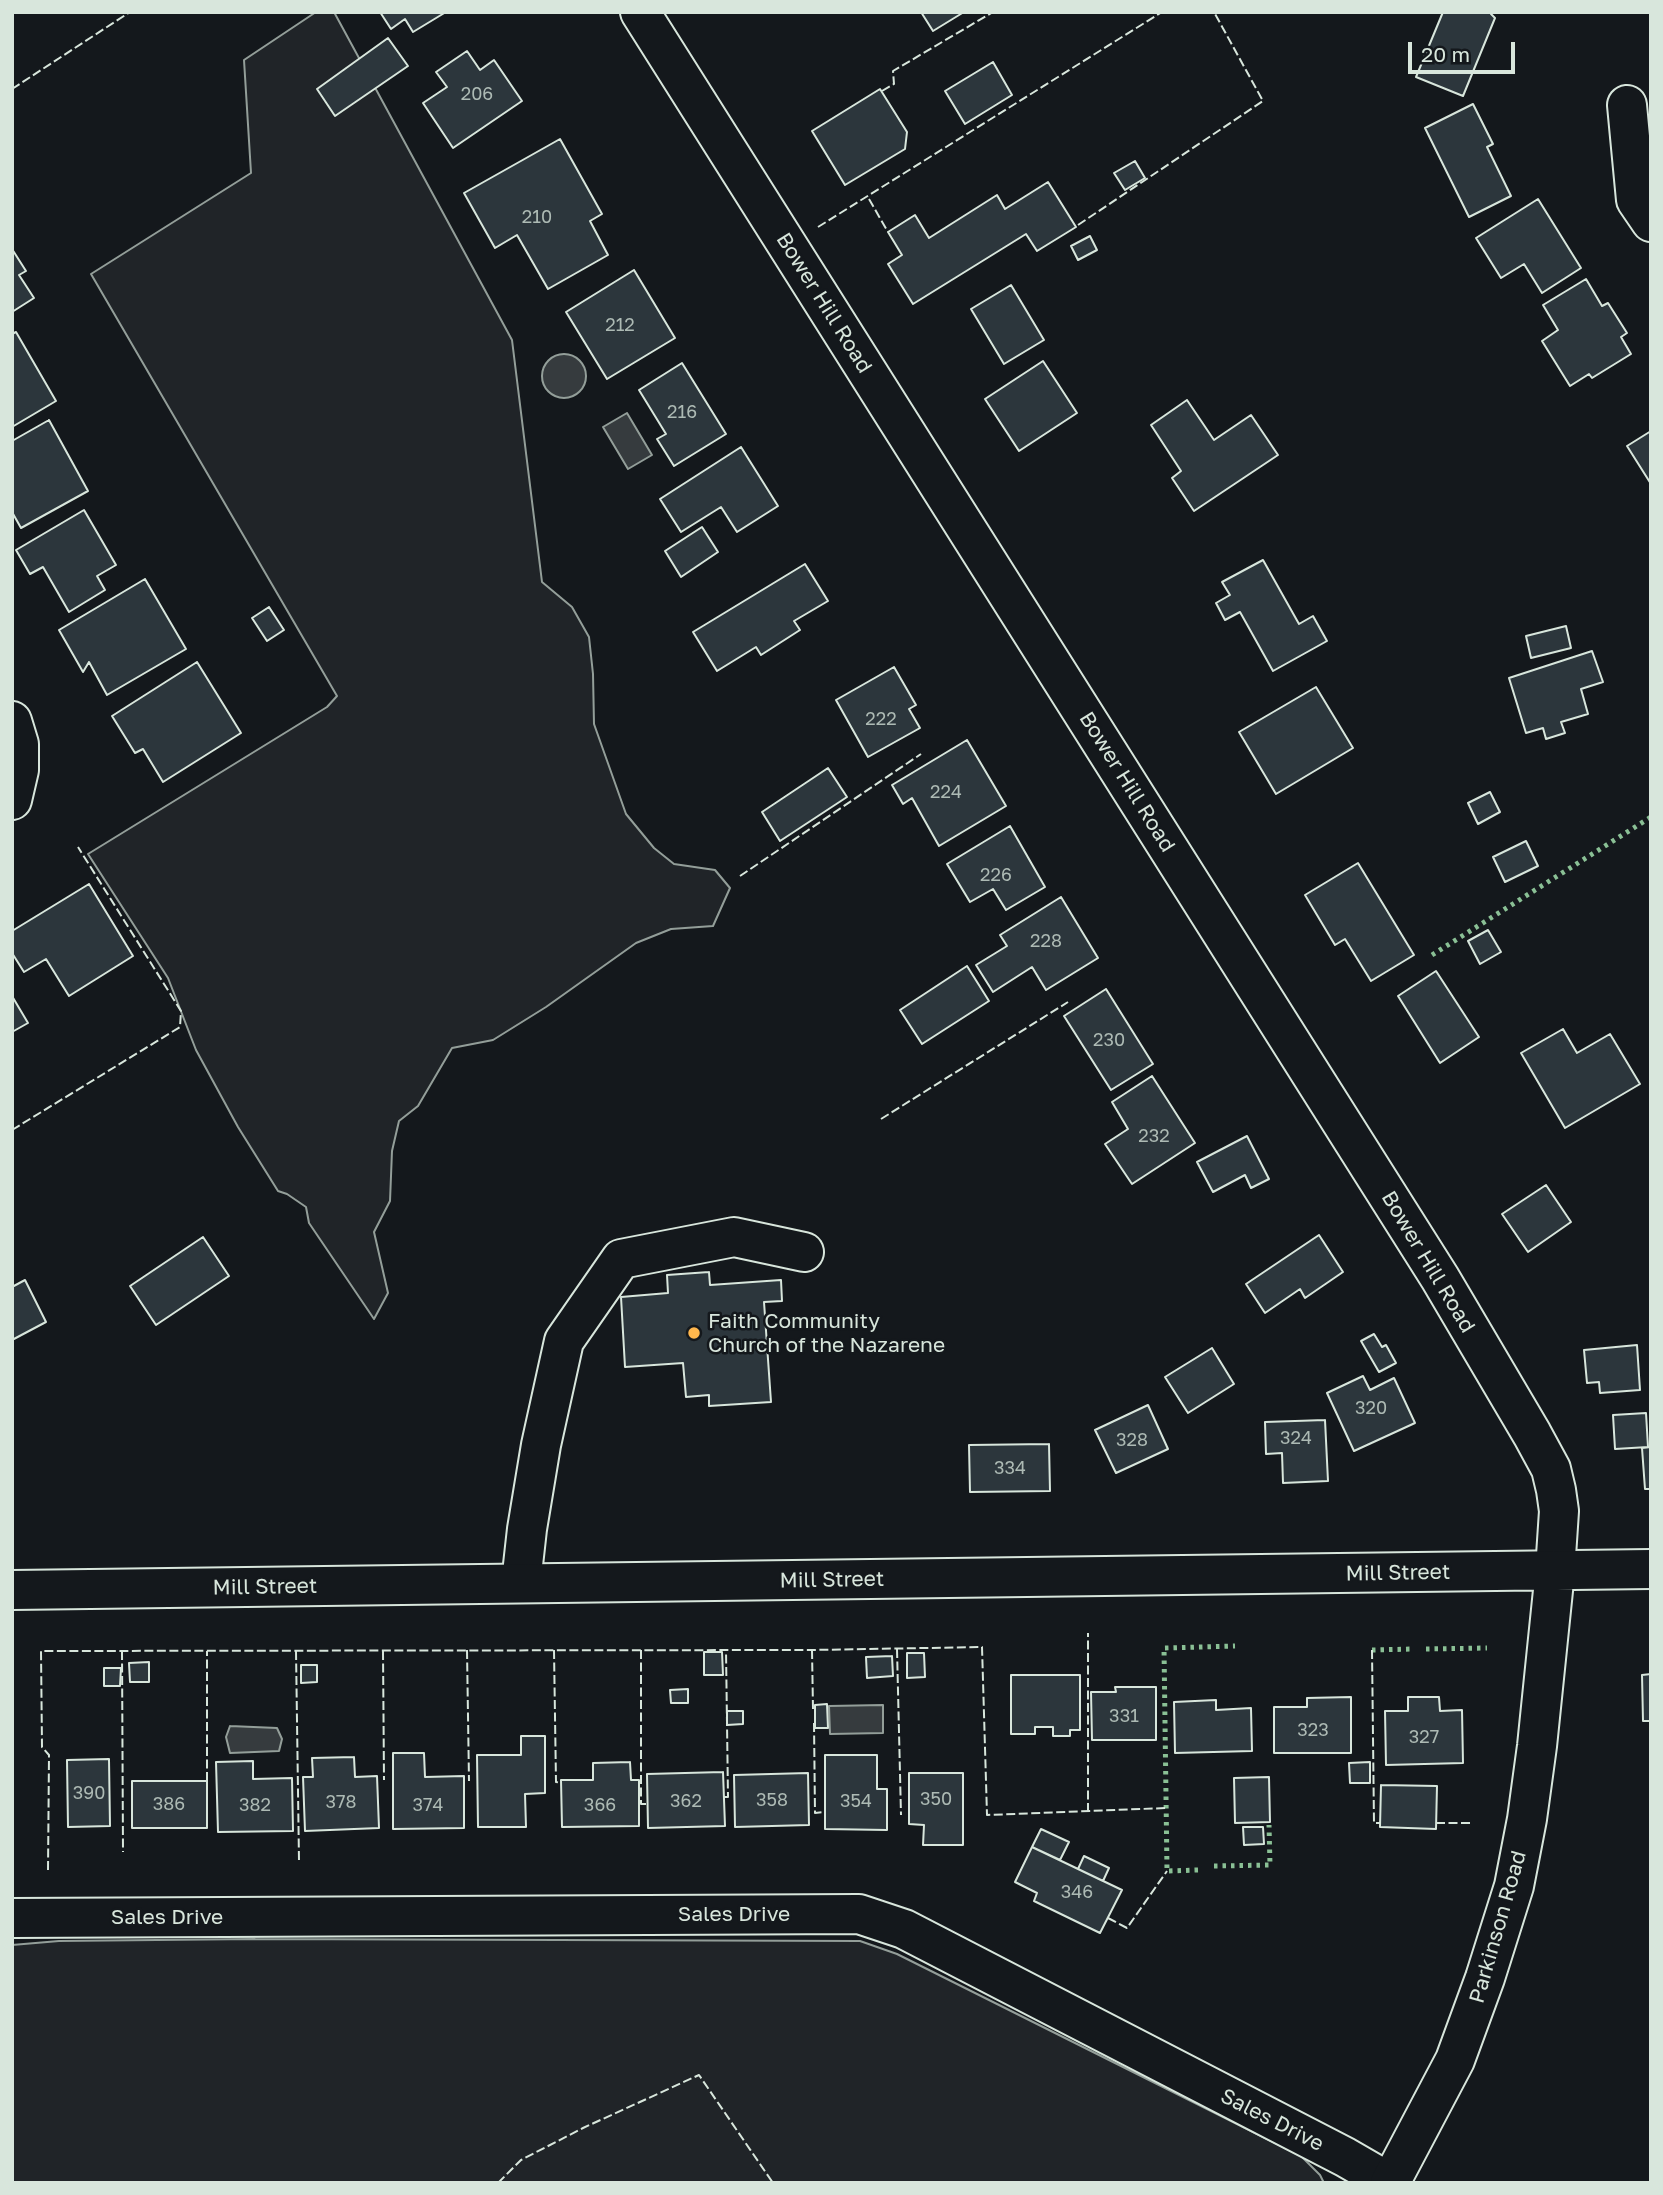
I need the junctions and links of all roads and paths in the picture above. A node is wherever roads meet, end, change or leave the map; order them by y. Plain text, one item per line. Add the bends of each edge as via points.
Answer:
1 (640, 12) edge
2 (1627, 105) dead end
3 (1651, 222) edge
4 (12, 721) edge
5 (12, 800) edge
6 (804, 1252) dead end
7 (1651, 1569) edge
8 (1555, 1571) junction
9 (521, 1583) junction
10 (12, 1590) edge
11 (12, 1918) edge
12 (1390, 2183) edge

1 - 8 street, Bower Hill Road via 1440,1278 1532,1434 1551,1469 1556,1490
2 - 3 street via 1636,200
4 - 5 street via 19,744
6 - 9 street via 734,1237 621,1259 564,1341 541,1445
7 - 8 street, Mill Street
8 - 9 street, Mill Street
8 - 12 street, Parkinson Road via 1537,1746 1514,1886 1455,2060
9 - 10 street, Mill Street
11 - 12 street, Sales Drive via 859,1914 904,1929

